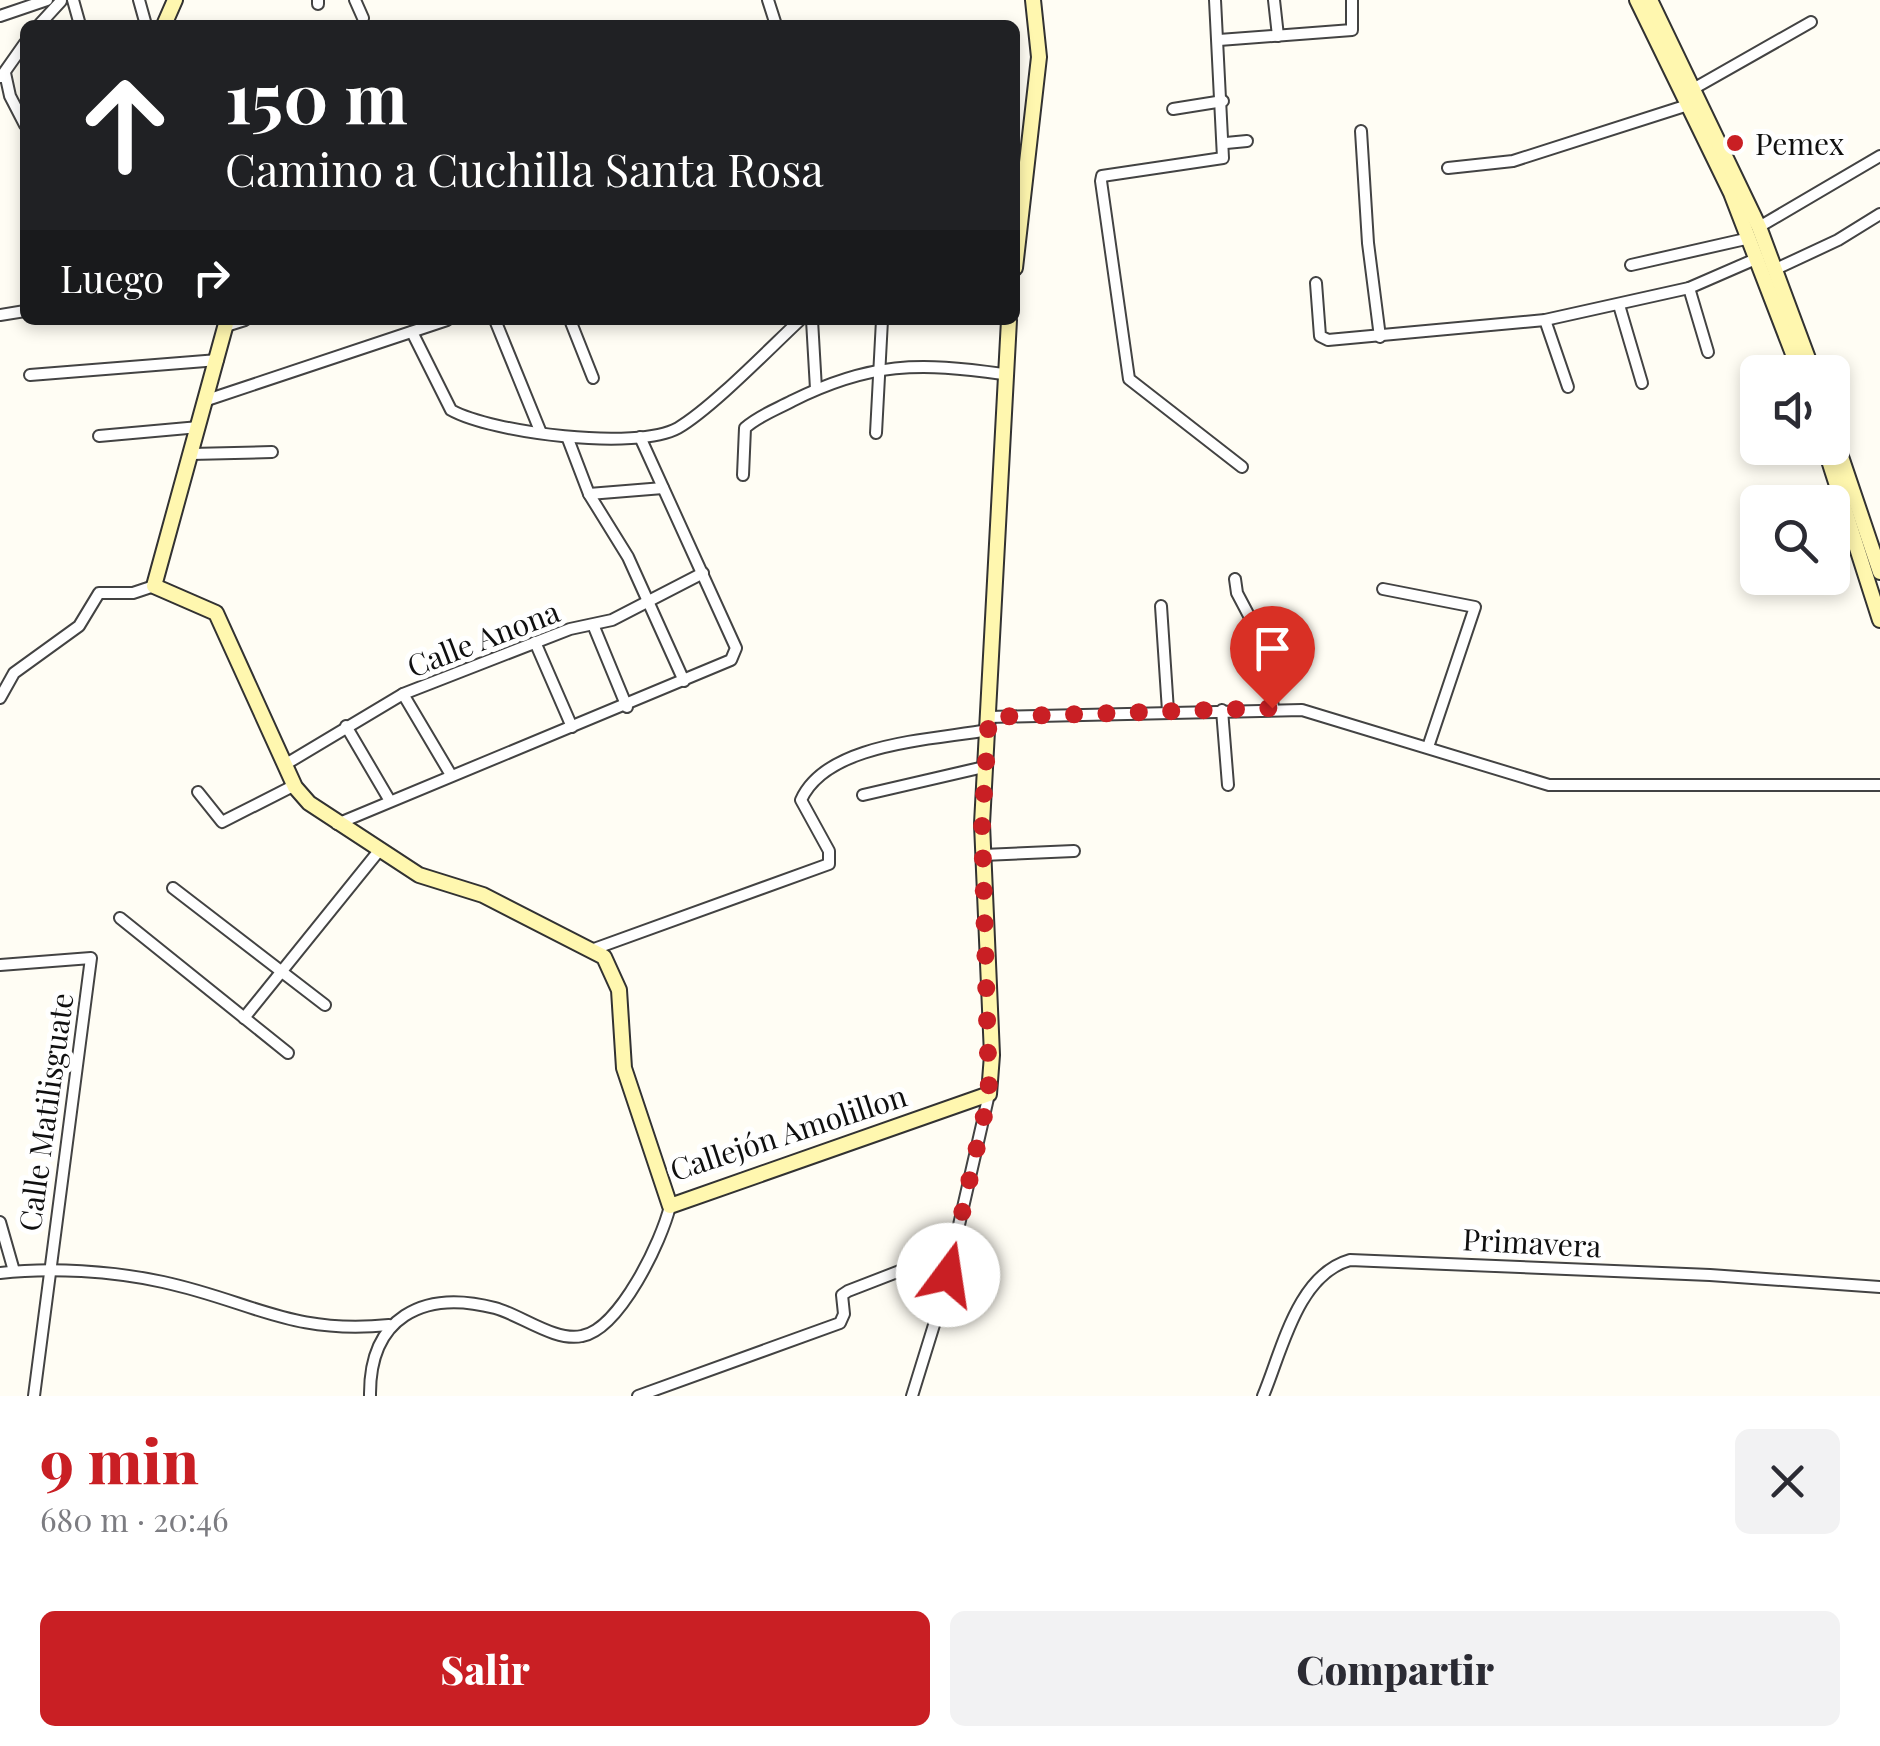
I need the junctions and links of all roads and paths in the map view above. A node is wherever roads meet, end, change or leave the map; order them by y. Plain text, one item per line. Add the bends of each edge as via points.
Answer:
1 (47, 0) edge
2 (61, 0) edge
3 (355, 0) edge
4 (1033, 0) edge
5 (1215, 0) edge
6 (1274, 0) edge
7 (1352, 0) edge
8 (1637, 0) edge
9 (1650, 0) edge
10 (0, 16) edge
11 (363, 18) dead end
12 (43, 20) edge
13 (1811, 22) dead end
14 (1278, 36) junction
15 (1219, 40) junction
16 (20, 50) edge
17 (3, 76) edge
18 (1693, 88) junction
19 (1224, 101) junction
20 (1688, 106) junction
21 (1173, 109) dead end
22 (20, 115) edge
23 (1361, 131) dead end
24 (1247, 142) dead end
25 (1226, 144) junction
26 (1880, 156) edge
27 (1448, 168) dead end
28 (1020, 198) edge
29 (1880, 214) edge
30 (1754, 233) junction
31 (1758, 258) junction
32 (1631, 265) dead end
33 (1776, 269) junction
34 (1316, 283) dead end
35 (1689, 288) junction
36 (1619, 305) junction
37 (1545, 320) junction
38 (227, 325) edge
39 (497, 325) edge
40 (572, 325) edge
41 (794, 325) edge
42 (812, 325) edge
43 (882, 325) edge
44 (1008, 325) edge
45 (418, 327) edge
46 (1380, 337) junction
47 (1797, 343) junction
48 (1708, 352) dead end
49 (1798, 355) edge
50 (1804, 355) edge
51 (218, 360) junction
52 (878, 368) junction
53 (1003, 374) junction
54 (30, 375) dead end
55 (593, 378) dead end
56 (1642, 383) dead end
57 (1568, 386) dead end
58 (816, 389) junction
59 (207, 400) junction
60 (199, 427) junction
61 (876, 432) dead end
62 (541, 433) junction
63 (99, 436) dead end
64 (640, 437) junction
65 (568, 438) junction
66 (272, 452) dead end
67 (191, 454) junction
68 (1830, 465) edge
69 (1844, 465) edge
70 (1242, 467) dead end
71 (744, 476) dead end
72 (663, 488) junction
73 (589, 494) junction
74 (1880, 568) edge
75 (703, 572) junction
76 (1235, 579) dead end
77 (154, 586) junction
78 (1383, 589) dead end
79 (645, 604) junction
80 (1161, 606) dead end
81 (1880, 620) edge
82 (594, 627) junction
83 (535, 642) junction
84 (684, 682) junction
85 (403, 694) junction
86 (0, 698) edge
87 (626, 707) junction
88 (1272, 708) junction
89 (1222, 710) junction
90 (1168, 712) junction
91 (989, 724) junction
92 (346, 726) junction
93 (572, 727) junction
94 (1428, 747) junction
95 (286, 764) junction
96 (984, 767) junction
97 (451, 775) junction
98 (294, 785) junction
99 (1880, 785) edge
100 (1228, 786) dead end
101 (198, 792) dead end
102 (863, 794) dead end
103 (390, 801) junction
104 (337, 824) junction
105 (1074, 851) dead end
106 (378, 852) junction
107 (982, 855) junction
108 (173, 888) dead end
109 (120, 918) dead end
110 (594, 949) junction
111 (0, 965) edge
112 (282, 970) junction
113 (325, 1005) dead end
114 (244, 1018) junction
115 (288, 1053) dead end
116 (989, 1094) junction
117 (670, 1206) junction
118 (0, 1222) edge
119 (954, 1250) junction
120 (14, 1271) junction
121 (48, 1272) junction
122 (0, 1273) edge
123 (1880, 1288) edge
124 (389, 1325) junction
125 (34, 1396) edge
126 (370, 1396) edge
127 (638, 1396) edge
128 (912, 1396) edge
129 (1262, 1396) edge

1 - 10 street
2 - 12 street
3 - 11 street
4 - 28 street via 1040,58
5 - 15 street
6 - 14 street
7 - 14 street via 1352,30
8 - 20 street
9 - 18 street
13 - 18 street
14 - 15 street
15 - 19 street
16 - 17 street
17 - 22 street
18 - 30 street
19 - 21 street
19 - 25 street
20 - 27 street via 1513,161
20 - 30 street
23 - 46 street
24 - 25 street
25 - 70 street via 1223,158 1102,176 1129,379
26 - 30 street
29 - 33 street
30 - 31 street
30 - 32 street
30 - 33 street
31 - 35 street
31 - 47 street
33 - 47 street
34 - 46 street via 1322,340
35 - 36 street
35 - 48 street
36 - 37 street
36 - 56 street
37 - 46 street
37 - 57 street
38 - 51 street
39 - 62 street
40 - 55 street
41 - 64 street via 688,421
42 - 58 street
43 - 52 street
44 - 53 street
45 - 59 street
45 - 62 street via 450,410
47 - 49 street
47 - 50 street
51 - 54 street
51 - 59 street
52 - 53 street via 937,365
52 - 58 street
52 - 61 street
53 - 91 street
58 - 71 street via 745,428
59 - 60 street
60 - 63 street
60 - 67 street
62 - 65 street
64 - 65 street
64 - 72 street
65 - 73 street
66 - 67 street
67 - 77 street
68 - 81 street
69 - 74 street
72 - 73 street
72 - 75 street
73 - 79 street via 628,557
75 - 79 street, Calle Anona
75 - 84 street via 735,654
76 - 88 street via 1266,648
77 - 86 street via 99,593 79,626 14,673
77 - 95 street via 216,612
78 - 94 street via 1475,607
79 - 82 street, Calle Anona
79 - 84 street
80 - 90 street
82 - 83 street, Calle Anona
82 - 87 street
83 - 85 street, Calle Anona
83 - 93 street
84 - 87 street
85 - 92 street, Calle Anona
85 - 97 street
87 - 93 street
88 - 89 street
88 - 94 street via 1302,710
89 - 90 street
89 - 100 street
90 - 91 street
91 - 96 street
91 - 110 street via 855,753 806,788 802,800 829,852 828,864
92 - 95 street, Calle Anona
92 - 103 street
93 - 97 street
94 - 99 street via 1549,784
95 - 98 street
96 - 102 street
96 - 107 street
97 - 103 street
98 - 101 street via 222,822
98 - 104 street
103 - 104 street
104 - 106 street
105 - 107 street
106 - 110 street via 419,876 484,894
106 - 112 street
107 - 116 street
108 - 112 street
109 - 114 street
110 - 117 street, Callejón Amolillon via 616,979 624,1068
111 - 121 street, Calle Matilisguate via 92,958
112 - 113 street
112 - 114 street
114 - 115 street
116 - 117 street, Callejón Amolillon
116 - 119 street
117 - 124 street via 650,1260 605,1324 591,1333 565,1336 465,1302
118 - 120 street
119 - 127 street via 848,1291 840,1323
119 - 128 street
120 - 121 street
120 - 122 street
121 - 124 street via 166,1282 328,1328
121 - 125 street, Calle Matilisguate
123 - 129 street, Primavera via 1350,1260 1326,1270 1309,1288
124 - 126 street via 374,1352

